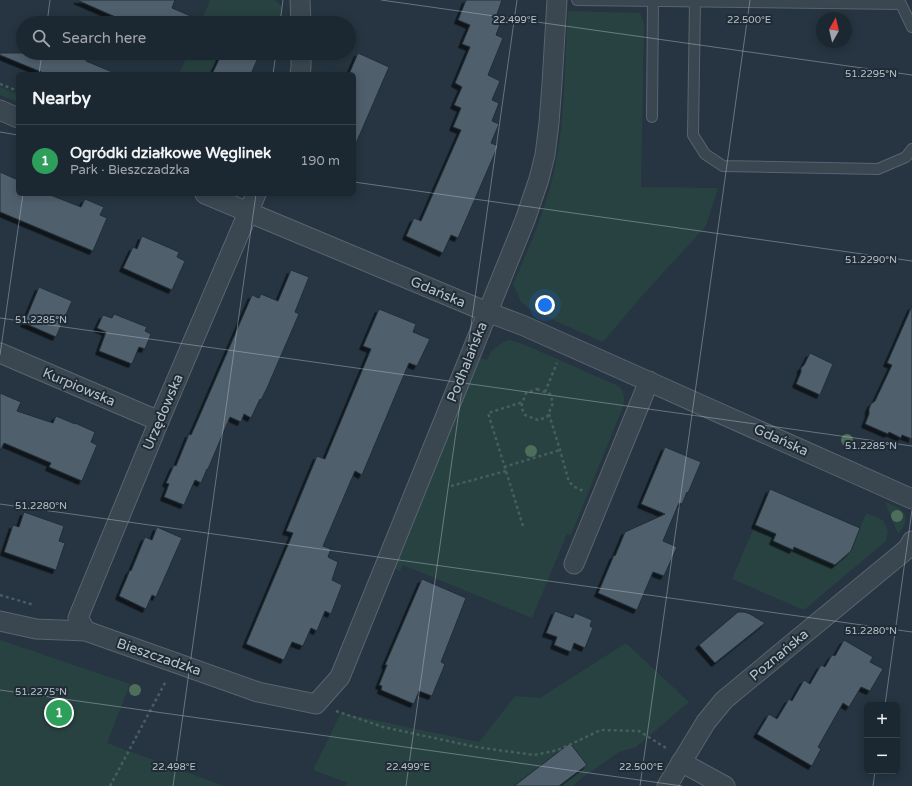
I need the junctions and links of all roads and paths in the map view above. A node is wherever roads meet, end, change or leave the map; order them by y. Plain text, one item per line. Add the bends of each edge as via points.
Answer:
1 (300, 0) edge
2 (557, 0) edge
3 (577, 0) edge
4 (653, 1) edge
5 (695, 1) junction
6 (901, 2) edge
7 (301, 16) edge
8 (912, 27) edge
9 (301, 60) edge
10 (300, 72) edge
11 (0, 84) edge
12 (16, 90) edge
13 (0, 110) edge
14 (16, 117) edge
15 (652, 117) dead end
16 (912, 149) edge
17 (210, 196) edge
18 (255, 196) edge
19 (249, 212) junction
20 (487, 312) junction
21 (0, 354) edge
22 (557, 363) dead end
23 (649, 381) junction
24 (545, 392) junction
25 (523, 402) junction
26 (549, 414) junction
27 (159, 421) junction
28 (560, 450) junction
29 (504, 466) junction
30 (506, 471) junction
31 (451, 486) dead end
32 (586, 492) dead end
33 (912, 499) edge
34 (523, 526) dead end
35 (912, 541) edge
36 (574, 564) dead end
37 (0, 621) edge
38 (86, 631) junction
39 (175, 663) junction
40 (316, 704) junction
41 (668, 749) dead end
42 (681, 762) junction
43 (110, 786) edge
44 (667, 786) edge
45 (725, 786) edge

1 - 7 street
2 - 20 street, Podhalańska via 545,155 525,220
3 - 4 lane
4 - 5 lane
4 - 15 lane
5 - 6 lane
5 - 16 lane via 693,135 704,154 723,166 878,169 906,157
6 - 8 lane
9 - 10 street
11 - 12 path
13 - 14 street
17 - 19 street, Gdańska
18 - 19 street, Urzędowska
19 - 20 street, Gdańska
19 - 27 street, Urzędowska
20 - 23 street, Gdańska
20 - 40 street, Podhalańska via 340,677
21 - 27 street, Kurpiowska
22 - 24 path
23 - 33 street, Gdańska
23 - 36 street
24 - 25 path via 536,389 526,393
24 - 26 path via 550,394 553,403
25 - 26 path via 521,407 525,415 538,420
25 - 29 path via 488,413
26 - 28 path
27 - 38 street, Urzędowska via 78,618
28 - 29 path
28 - 32 path via 569,482
29 - 30 path
30 - 31 path
30 - 34 path
35 - 42 street, Poznańska via 901,554 724,700 706,722
37 - 38 street, Bieszczadzka via 36,629
38 - 39 street, Bieszczadzka
39 - 40 street, Bieszczadzka via 258,692
39 - 43 path
40 - 41 path via 383,727 534,755 558,750 601,730 639,731
42 - 44 street, Poznańska
42 - 45 street

